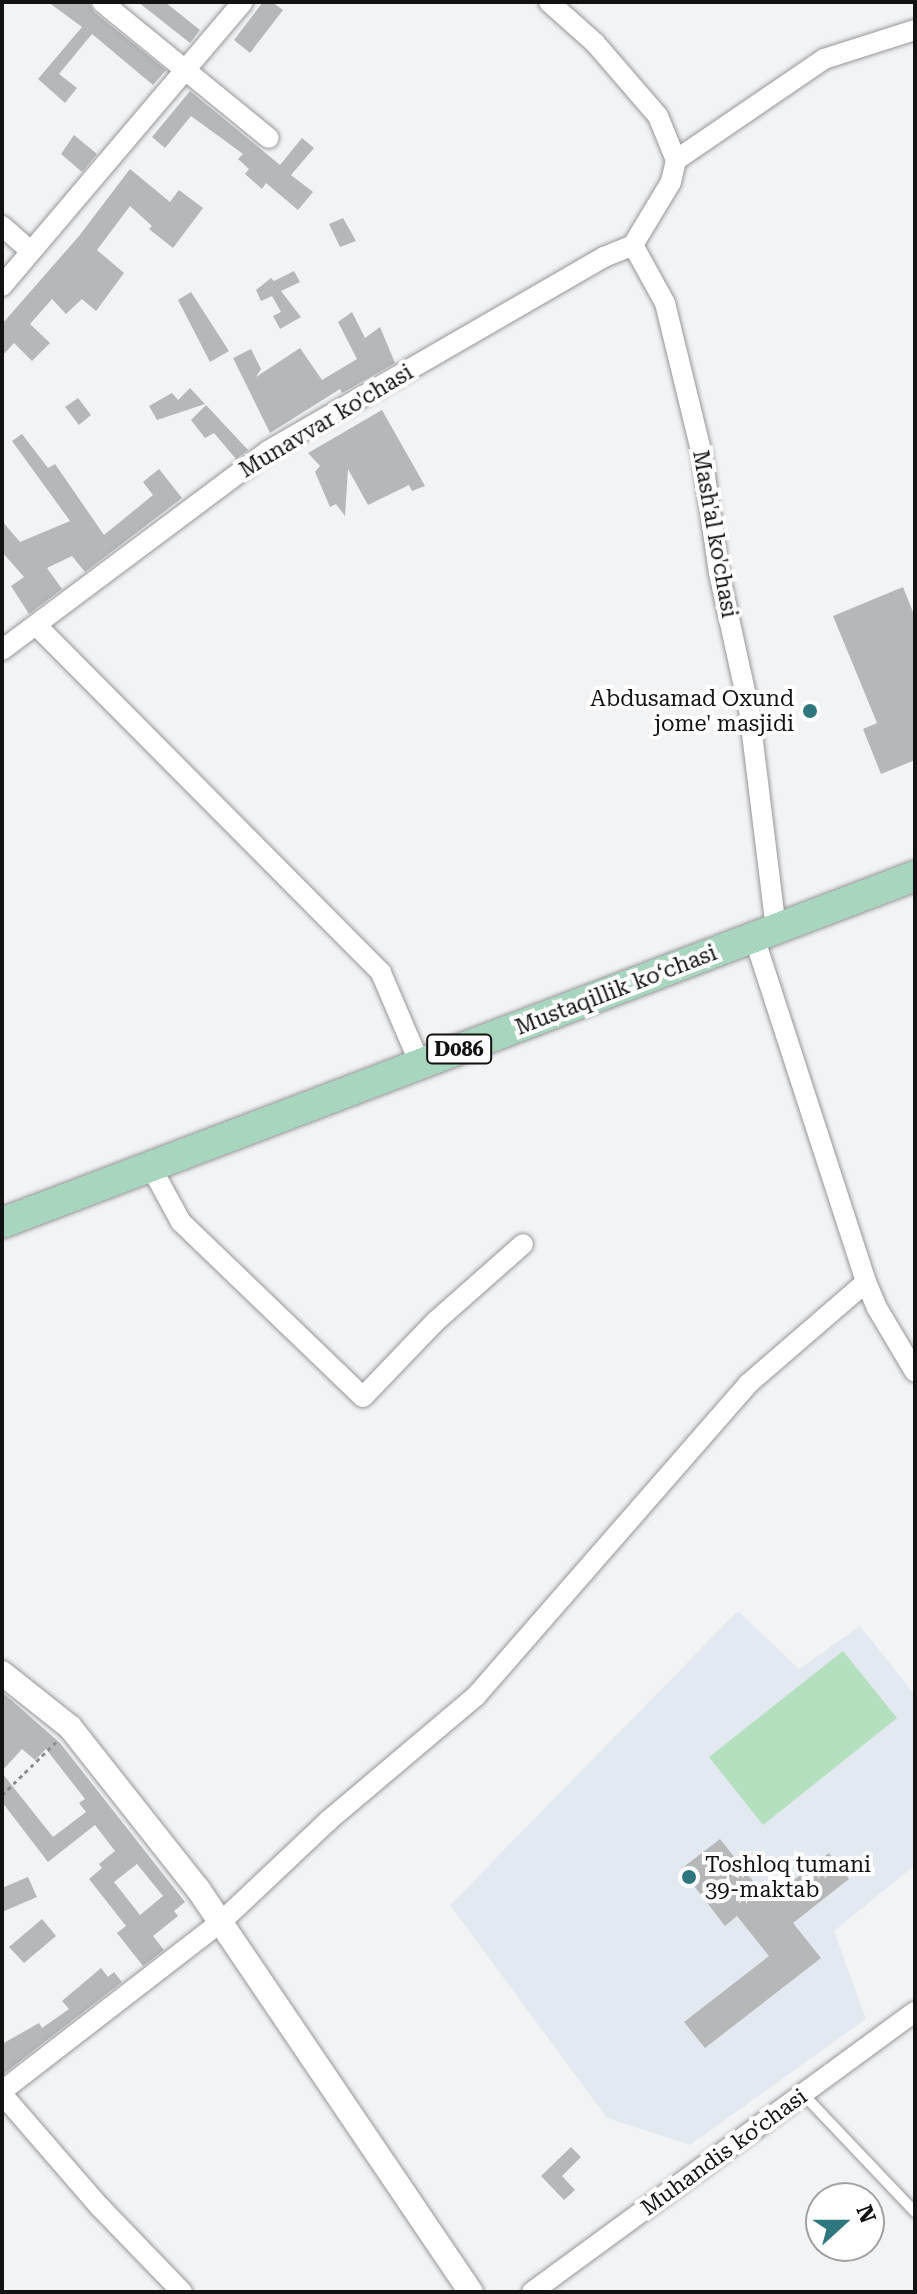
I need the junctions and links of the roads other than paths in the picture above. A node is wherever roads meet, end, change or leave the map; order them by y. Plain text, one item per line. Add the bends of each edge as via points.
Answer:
1 (102, 2) edge
2 (243, 2) edge
3 (549, 2) edge
4 (915, 30) edge
5 (186, 69) junction
6 (269, 138) dead end
7 (676, 160) junction
8 (2, 226) edge
9 (633, 245) junction
10 (31, 251) junction
11 (2, 286) edge
12 (36, 625) junction
13 (2, 650) edge
14 (915, 876) edge
15 (765, 933) junction
16 (420, 1064) junction
17 (151, 1167) junction
18 (2, 1223) edge
19 (523, 1244) dead end
20 (866, 1282) junction
21 (915, 1372) edge
22 (2, 1673) edge
23 (221, 1922) junction
24 (915, 2012) edge
25 (2, 2093) edge
26 (803, 2094) junction
27 (915, 2212) edge
28 (182, 2292) edge
29 (471, 2292) edge
30 (532, 2292) edge

1 - 5 street
2 - 5 street
3 - 7 street via 595,43 658,116
4 - 7 street via 824,59
5 - 6 street
5 - 10 street
7 - 9 street via 671,182
8 - 10 street
9 - 12 street, Munavvar ko'chasi via 268,451
9 - 15 street, Mash'al ko'chasi via 665,303 702,455 719,573 749,709
10 - 11 street
12 - 13 street, Munavvar ko'chasi
12 - 16 street via 381,973
14 - 15 main road, Mustaqillik koʻchasi / D086
15 - 16 main road, Mustaqillik koʻchasi / D086
15 - 20 street, Mash'al ko'chasi
16 - 17 main road, Mustaqillik koʻchasi / D086
17 - 18 main road, Mustaqillik koʻchasi / D086
17 - 19 street via 181,1222 363,1397 436,1321
20 - 21 street, Mash'al ko'chasi
20 - 23 street via 748,1384 476,1696 328,1821
22 - 23 street via 70,1727
23 - 25 street
23 - 29 street
24 - 26 street, Muhandis ko‘chasi
25 - 28 street
26 - 27 lane
26 - 30 street, Muhandis ko‘chasi

